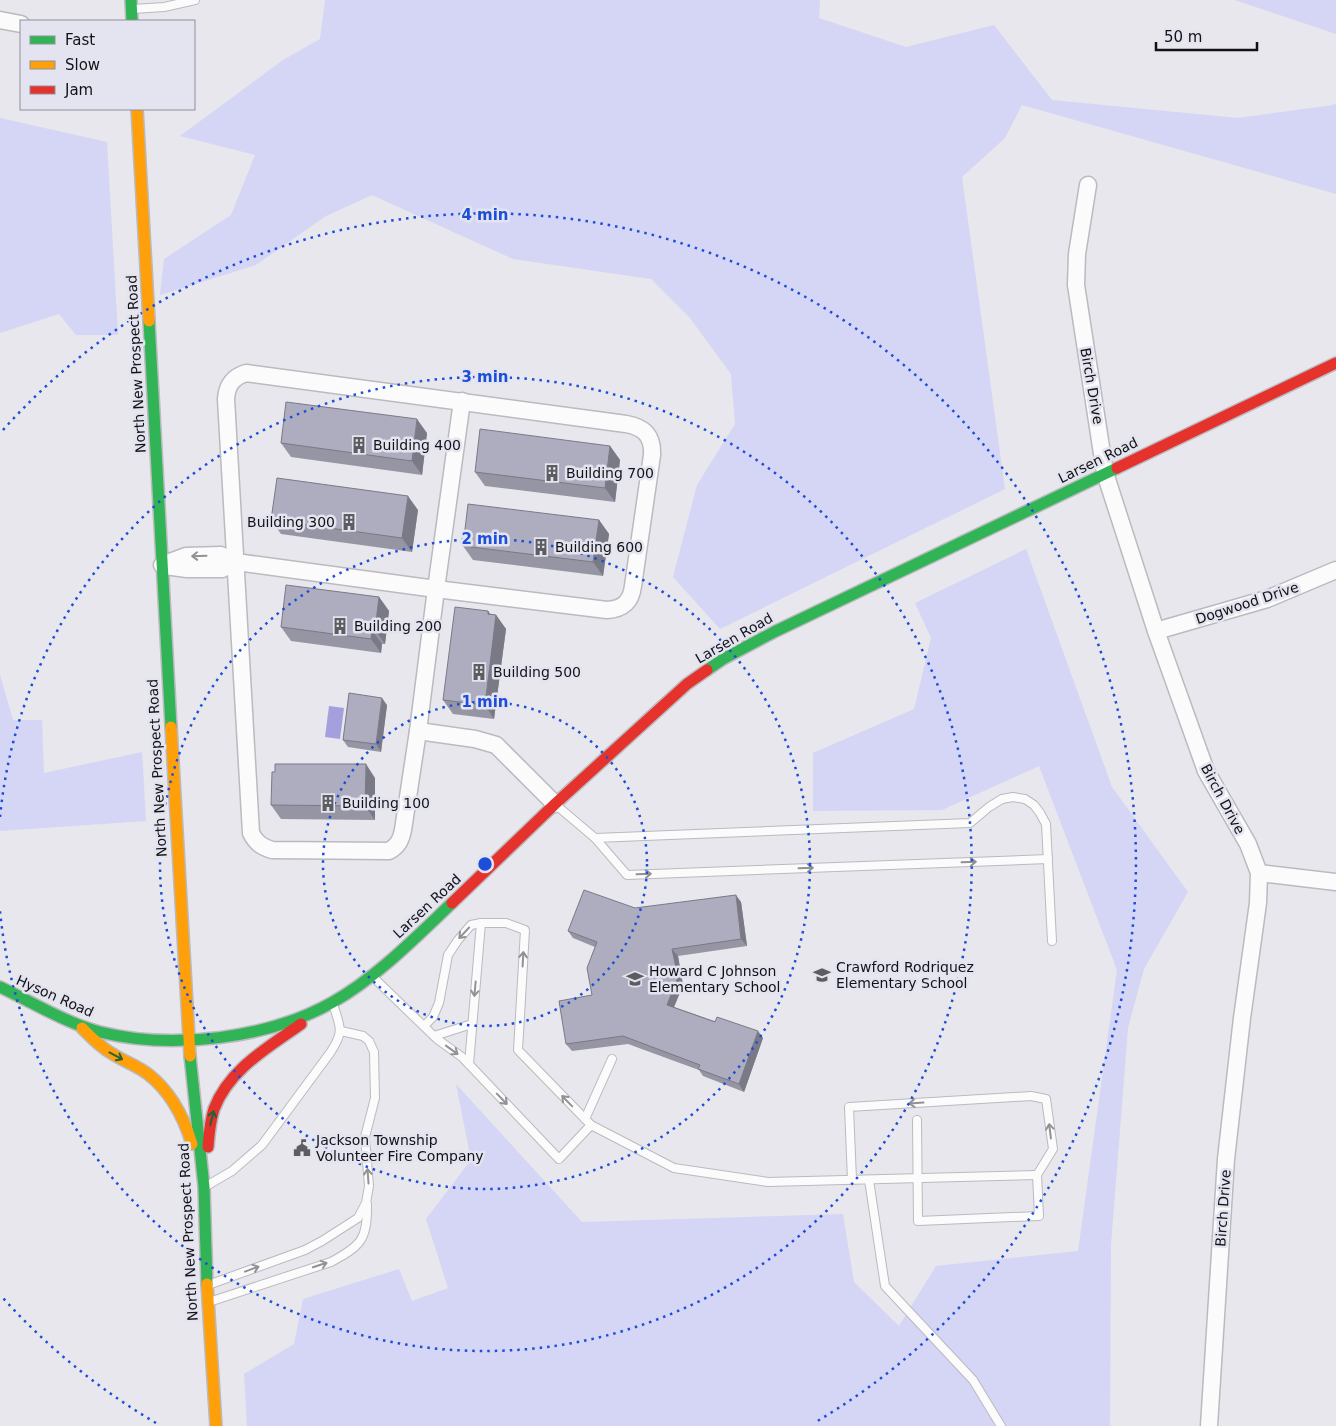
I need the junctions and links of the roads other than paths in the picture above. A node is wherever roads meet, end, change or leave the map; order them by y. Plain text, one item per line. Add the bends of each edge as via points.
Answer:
1 (195, 0) edge
2 (131, 4) edge
3 (0, 20) edge
4 (132, 20) edge
5 (20, 24) edge
6 (137, 110) edge
7 (1088, 185) dead end
8 (1336, 363) edge
9 (462, 401) junction
10 (1105, 473) junction
11 (236, 562) junction
12 (162, 565) junction
13 (1336, 570) edge
14 (436, 589) junction
15 (1156, 631) junction
16 (418, 731) junction
17 (555, 804) junction
18 (594, 838) junction
19 (1048, 859) junction
20 (1259, 873) junction
21 (1336, 882) edge
22 (481, 923) junction
23 (1052, 941) dead end
24 (371, 976) junction
25 (0, 988) edge
26 (333, 1002) junction
27 (472, 1024) junction
28 (79, 1025) junction
29 (424, 1026) junction
30 (341, 1031) junction
31 (434, 1036) junction
32 (188, 1040) junction
33 (612, 1059) dead end
34 (469, 1064) junction
35 (917, 1120) dead end
36 (588, 1122) junction
37 (1037, 1175) junction
38 (918, 1178) junction
39 (852, 1180) junction
40 (869, 1180) junction
41 (204, 1185) junction
42 (366, 1203) junction
43 (206, 1285) junction
44 (207, 1302) junction
45 (216, 1426) edge
46 (1001, 1426) edge
47 (1208, 1426) edge

1 - 2 lane via 164,6
2 - 4 street
3 - 5 street
6 - 12 street, North New Prospect Road
7 - 10 street, Birch Drive via 1077,254 1076,285
8 - 10 street, Larsen Road
9 - 11 street via 255,373 234,379 226,399
9 - 14 street
9 - 14 street via 626,424 647,433 652,455 634,586 623,606 607,610
10 - 15 street, Birch Drive
10 - 17 street, Larsen Road via 783,627 723,659 687,684
11 - 12 street via 221,555 186,556
11 - 14 street
11 - 16 street via 250,824 254,840 272,850 384,851 394,848 404,830
12 - 32 street, North New Prospect Road
13 - 15 street, Dogwood Drive via 1267,599
14 - 16 street
15 - 20 street, Birch Drive via 1206,771 1248,844
16 - 17 street via 496,745
17 - 18 lane
17 - 24 street, Larsen Road
18 -> 19 lane via 627,875
18 - 19 lane via 970,823 1002,799 1013,797 1025,799 1040,813 1046,824
19 - 23 lane
20 - 21 street
20 - 47 street, Birch Drive via 1226,1159
22 -> 27 lane
22 -> 29 lane via 471,925 448,955 439,1003 433,1017
36 -> 22 lane via 518,1050 525,930 506,923
24 - 26 street, Larsen Road
24 - 29 lane
25 - 28 street, Hyson Road
26 - 30 lane
26 - 32 street, Larsen Road via 296,1020 263,1030
41 -> 26 street via 210,1122 220,1095 230,1080
27 - 31 lane
27 - 34 lane
28 - 32 street, Hyson Road via 137,1039
28 -> 41 street via 103,1049 136,1066 166,1092 189,1132
29 - 31 lane
30 - 41 lane via 339,1041 262,1145 232,1171
42 -> 30 lane via 369,1186 365,1137 375,1098 374,1052 363,1036
31 -> 34 lane
32 - 41 street, North New Prospect Road
33 - 36 lane
34 -> 36 lane via 559,1159
35 - 38 lane
36 - 39 lane via 674,1168 768,1182
37 - 38 lane
37 - 38 lane via 1039,1216 918,1221
37 -> 39 lane via 1053,1149 1046,1099 1031,1096 849,1107
38 - 40 lane
39 - 40 lane
40 - 46 lane via 885,1286 973,1380
41 - 43 street, North New Prospect Road
43 -> 42 lane via 305,1250 358,1218
44 -> 42 lane via 331,1262 350,1252 358,1245 368,1223
43 - 44 street, North New Prospect Road
44 - 45 street, North New Prospect Road

